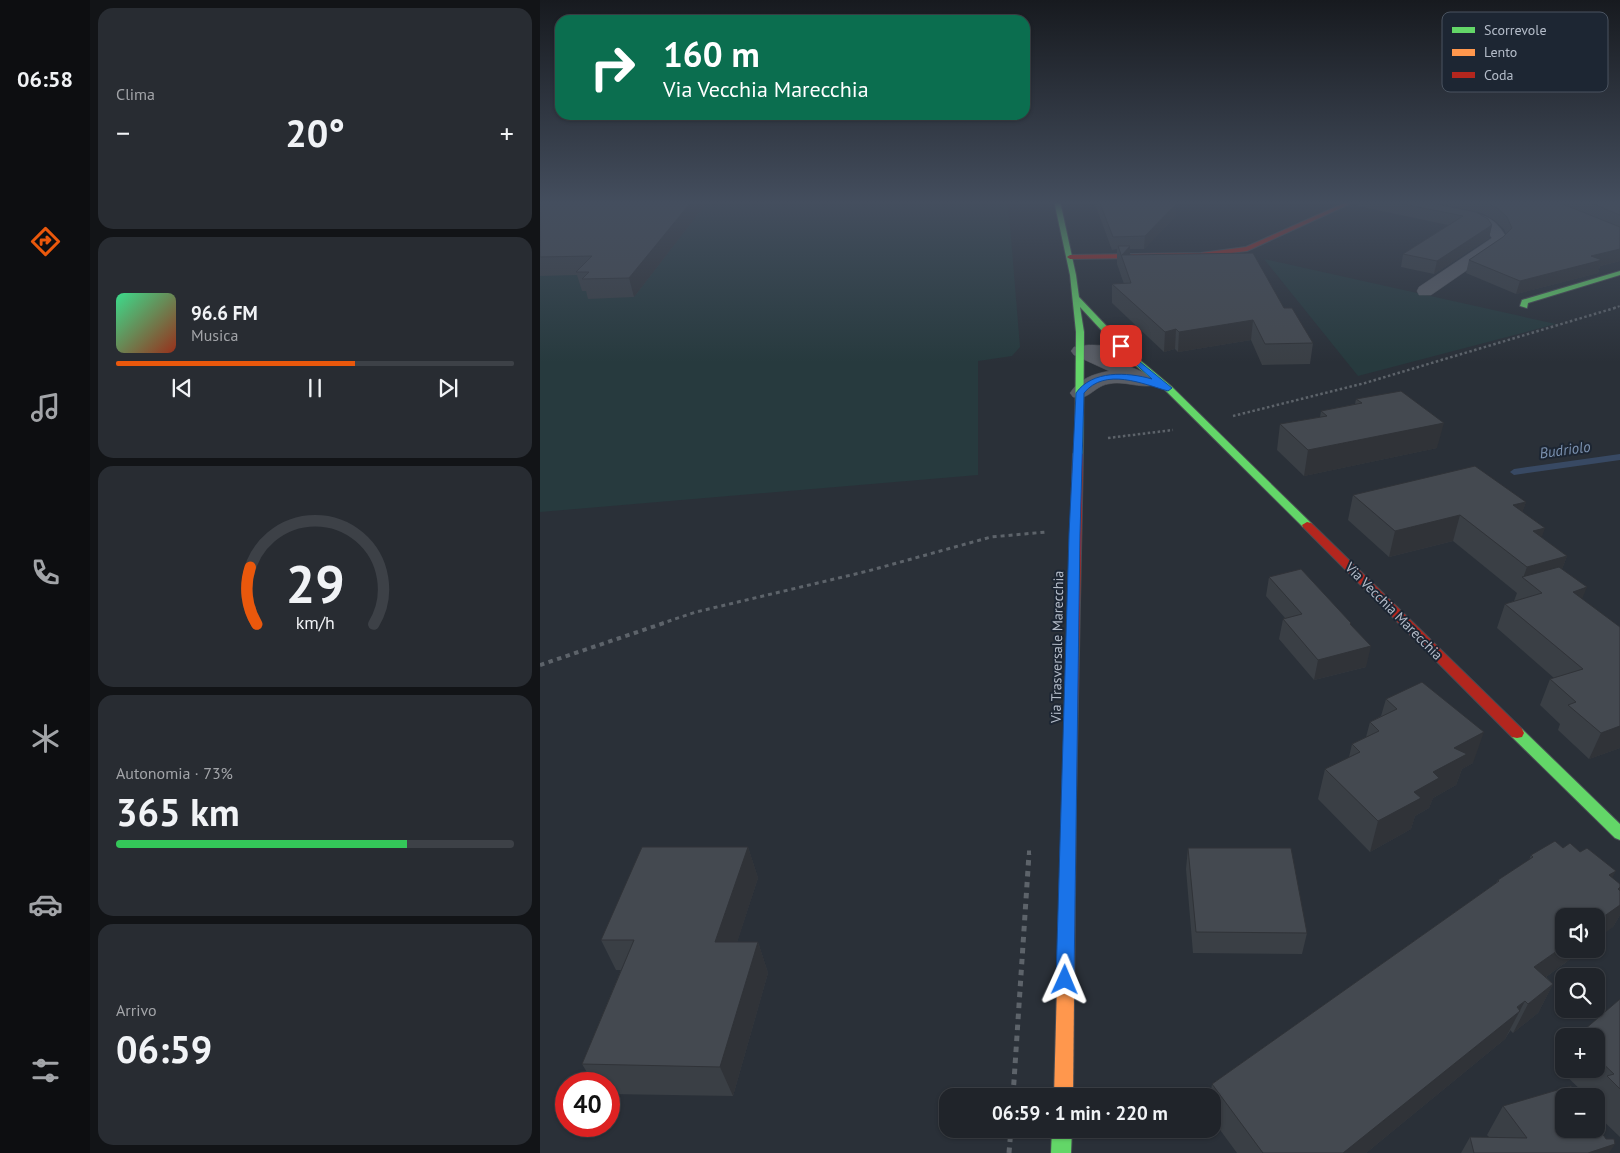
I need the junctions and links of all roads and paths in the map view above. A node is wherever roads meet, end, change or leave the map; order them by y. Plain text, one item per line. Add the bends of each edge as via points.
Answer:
1 (1195, 255) edge
2 (1479, 255) edge
3 (1070, 257) joint
4 (1620, 273) edge
5 (1425, 291) dead end
6 (1077, 299) junction
7 (1524, 306) dead end
8 (1620, 306) edge
9 (1082, 351) junction
10 (1132, 358) junction
11 (1148, 381) junction
12 (1168, 388) junction
13 (1080, 393) junction
14 (1226, 418) dead end
15 (1180, 430) dead end
16 (1106, 438) dead end
17 (1046, 532) dead end
18 (540, 665) edge
19 (1620, 834) edge
20 (1063, 1088) edge
21 (1010, 1138) edge
22 (1062, 1138) edge
23 (1009, 1153) edge
24 (1061, 1153) edge

1 - 3 street
2 - 5 street
3 - 6 street, Via Trasversale Marecchia
4 - 7 street via 1524,302
6 - 9 street, Via Trasversale Marecchia
6 - 10 street, Via Vecchia Marecchia
8 - 14 path via 1365,383
9 - 10 street, Via Vecchia Marecchia via 1098,350
9 - 11 street, Via Vecchia Marecchia
9 - 13 street, Via Trasversale Marecchia
10 - 12 street, Via Vecchia Marecchia
11 - 12 street, Via Vecchia Marecchia
11 - 13 street, Via Vecchia Marecchia via 1127,376 1113,377 1086,385
12 - 19 street, Via Vecchia Marecchia
13 - 20 street, Via Trasversale Marecchia
15 - 16 path
17 - 18 path via 991,537 868,571 696,612
21 - 23 path
22 - 24 street

